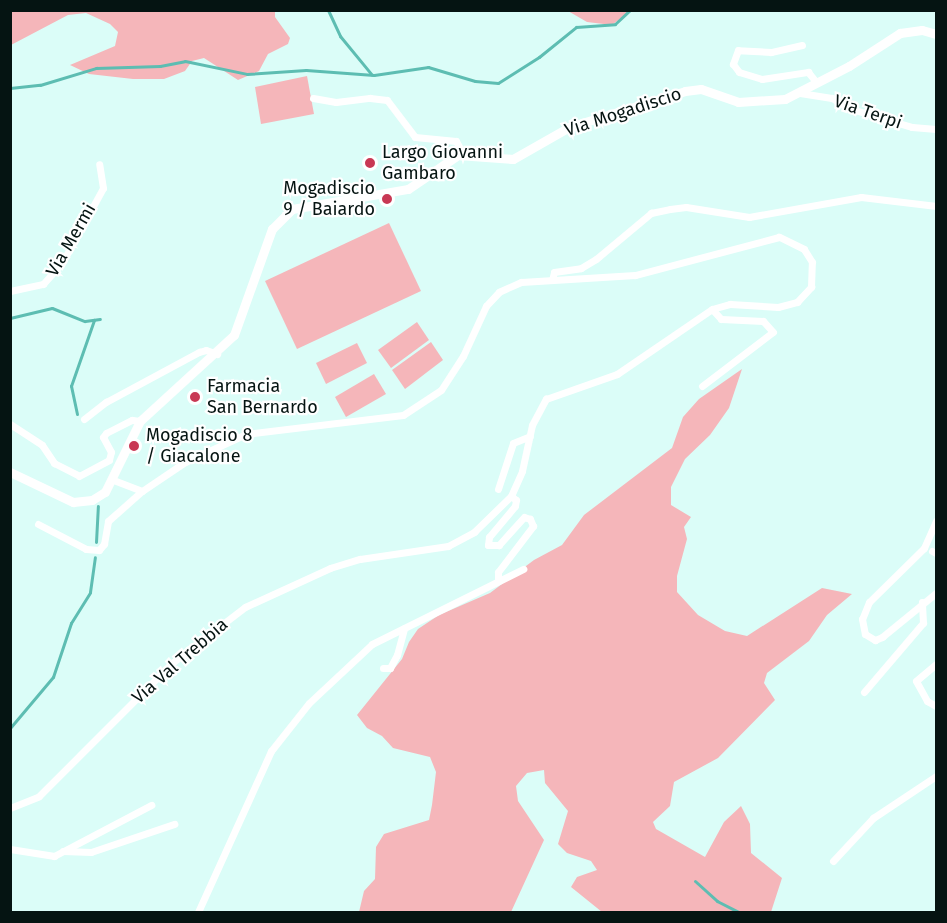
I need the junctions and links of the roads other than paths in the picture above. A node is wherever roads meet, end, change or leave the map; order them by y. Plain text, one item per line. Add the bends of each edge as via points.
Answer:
1 (936, 34) edge
2 (802, 45) dead end
3 (817, 83) junction
4 (800, 93) junction
5 (313, 98) dead end
6 (936, 129) edge
7 (463, 154) junction
8 (99, 164) dead end
9 (936, 207) edge
10 (552, 280) junction
11 (10, 291) edge
12 (712, 309) junction
13 (217, 354) junction
14 (702, 386) dead end
15 (84, 419) dead end
16 (140, 421) junction
17 (10, 424) edge
18 (530, 436) junction
19 (10, 472) edge
20 (114, 480) junction
21 (498, 489) dead end
22 (142, 491) junction
23 (511, 496) junction
24 (936, 521) edge
25 (38, 524) dead end
26 (523, 569) dead end
27 (498, 580) junction
28 (936, 593) edge
29 (922, 602) junction
30 (404, 628) junction
31 (936, 664) edge
32 (383, 668) dead end
33 (864, 692) dead end
34 (936, 706) edge
35 (936, 776) edge
36 (151, 805) dead end
37 (10, 808) edge
38 (174, 824) dead end
39 (10, 849) edge
40 (63, 851) junction
41 (833, 861) dead end
42 (198, 912) edge

1 - 3 street, Via Mogadiscio via 915,30 900,33
2 - 3 street via 771,52 738,50 732,61 739,72 751,77 773,79 804,72
3 - 4 street, Via Mogadiscio
4 - 6 street, Via Terpi via 832,98 848,108 912,127
4 - 7 street, Via Mogadiscio via 785,99 738,102 696,89 569,127 513,159
5 - 7 street via 336,102 387,100 395,105 415,137 456,141
7 - 13 street via 417,186 302,205 284,215 265,247 234,335
8 - 11 street, Via Mermi via 102,191 62,262 43,284
9 - 10 street via 861,197 749,217 698,208 670,209 651,213 596,258 581,268 554,272
10 - 12 street via 635,275 779,237 804,249 812,262 812,283 805,296 789,306 740,303
10 - 22 street via 521,282 499,292 486,306 451,378 403,415 246,434 185,462
12 - 14 street via 721,319 763,321 773,332
12 - 18 street, Via Val Trebbia via 617,374 546,399 537,412
13 - 15 street via 199,352 106,402
13 - 16 street
16 - 17 street via 132,420 106,433 103,437 111,452 109,460 79,476 54,463 42,445
16 - 20 street
18 - 21 street via 519,438 512,445
18 - 23 street, Via Val Trebbia
19 - 20 street via 73,502 100,496
20 - 22 street
22 - 25 street via 108,520 104,544 99,550 86,549
23 - 27 street via 516,505 489,537 488,546 499,545 524,517 533,526 498,572
23 - 37 street, Via Val Trebbia via 490,520 448,546 360,559 245,607 172,663 39,795
24 - 29 street via 924,548 869,602 862,619 865,634 875,640 882,637
26 - 27 street
27 - 30 street
28 - 29 street
29 - 33 street via 923,623
30 - 32 street via 397,655 390,668
30 - 42 street via 381,638 355,657 277,740
31 - 34 street via 916,681 927,701
35 - 41 street via 873,818
36 - 40 street
38 - 40 street via 91,852
39 - 40 street via 49,856

